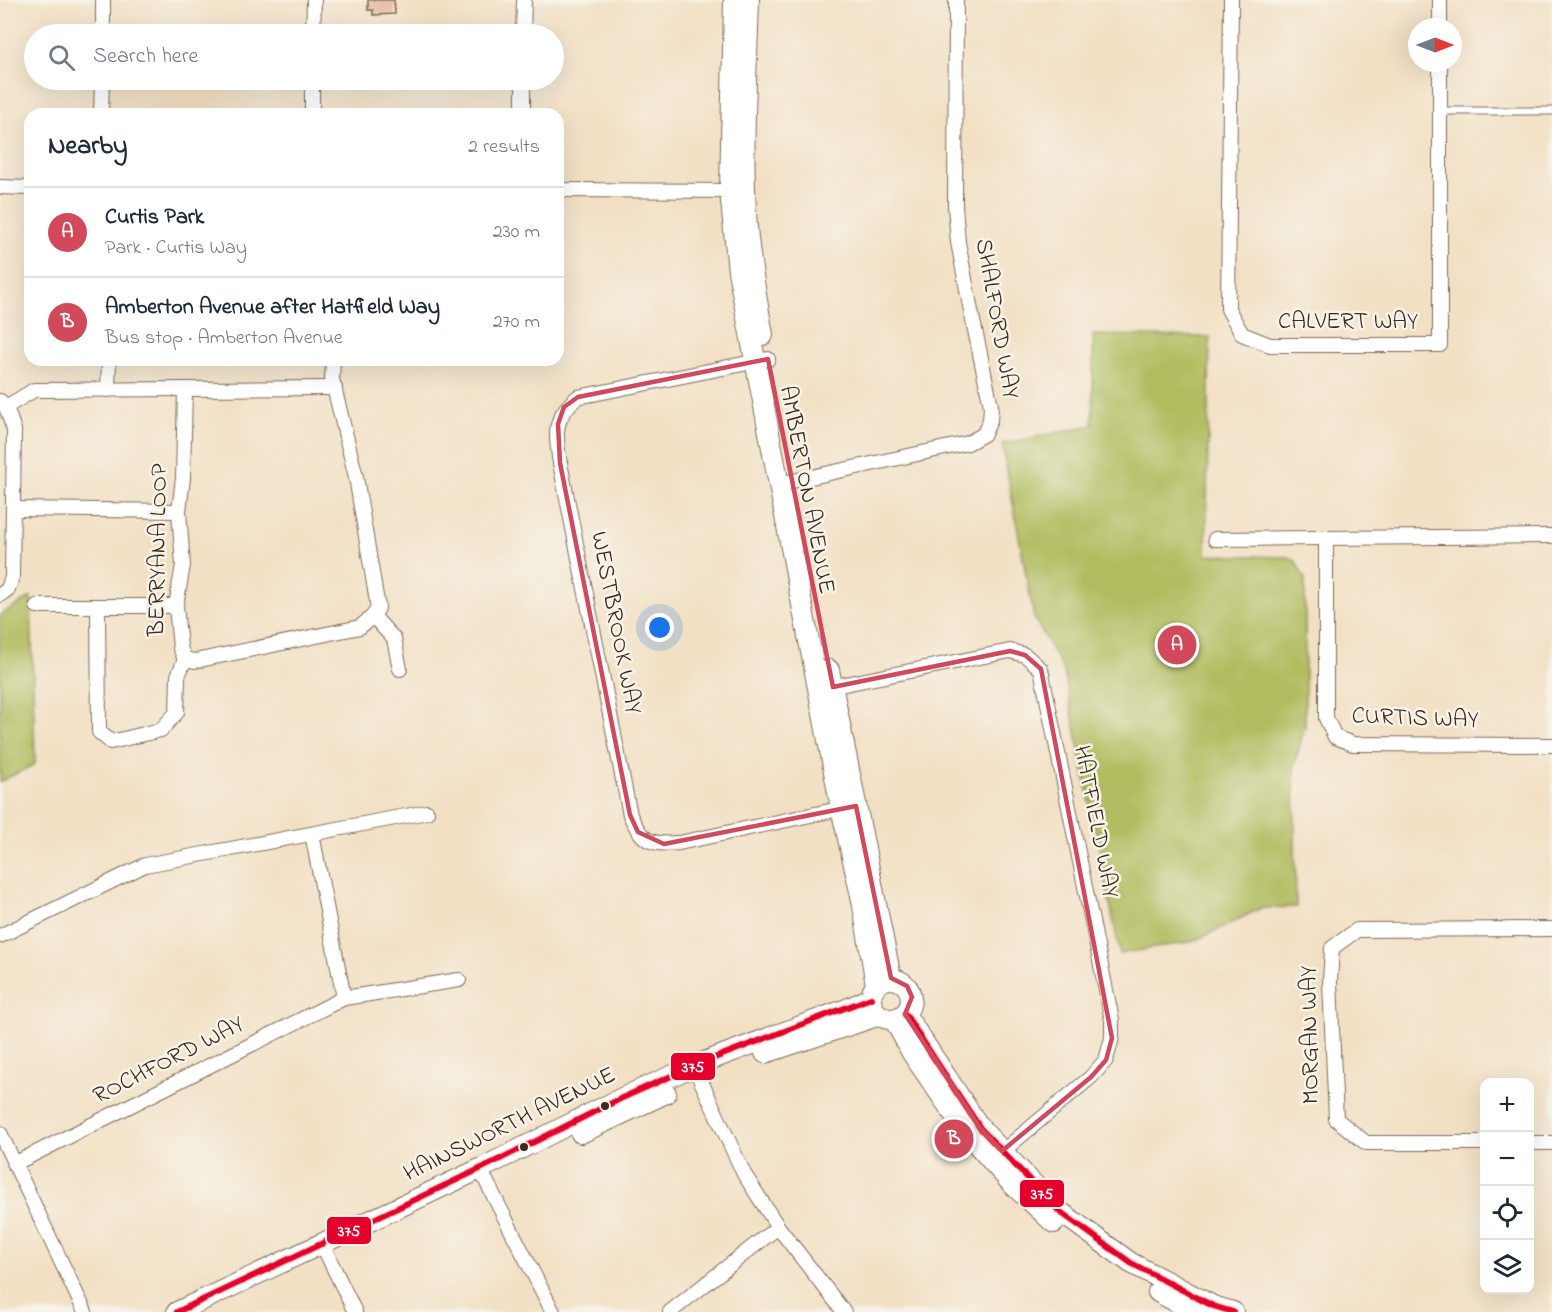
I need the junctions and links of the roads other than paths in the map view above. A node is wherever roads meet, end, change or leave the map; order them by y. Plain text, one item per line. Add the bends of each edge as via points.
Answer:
1 (103, 0) edge
2 (314, 0) edge
3 (524, 0) edge
4 (734, 0) edge
5 (749, 0) edge
6 (956, 0) edge
7 (1231, 0) edge
8 (1440, 0) edge
9 (1440, 18) edge
10 (102, 24) edge
11 (313, 24) edge
12 (524, 24) edge
13 (1440, 72) edge
14 (102, 90) edge
15 (312, 90) edge
16 (523, 90) edge
17 (101, 108) edge
18 (312, 108) edge
19 (523, 108) edge
20 (1440, 111) junction
21 (1552, 111) edge
22 (0, 187) edge
23 (24, 188) edge
24 (564, 190) edge
25 (738, 191) junction
26 (761, 360) junction
27 (109, 366) edge
28 (333, 366) edge
29 (335, 388) junction
30 (108, 390) junction
31 (185, 390) junction
32 (3, 404) edge
33 (786, 482) junction
34 (14, 509) junction
35 (179, 510) junction
36 (1552, 536) edge
37 (1326, 537) junction
38 (1215, 539) dead end
39 (0, 595) edge
40 (37, 606) dead end
41 (98, 606) junction
42 (176, 606) junction
43 (373, 616) junction
44 (185, 659) junction
45 (400, 669) dead end
46 (826, 688) junction
47 (1552, 745) edge
48 (848, 807) junction
49 (427, 812) dead end
50 (312, 834) junction
51 (1552, 929) edge
52 (0, 936) edge
53 (459, 980) dead end
54 (344, 998) junction
55 (886, 1001) junction
56 (696, 1072) junction
57 (0, 1133) edge
58 (1480, 1143) edge
59 (1534, 1143) edge
60 (1552, 1143) edge
61 (997, 1157) junction
62 (14, 1164) junction
63 (482, 1174) junction
64 (778, 1227) junction
65 (324, 1249) junction
66 (1207, 1310) edge
67 (85, 1312) edge
68 (177, 1312) edge
69 (205, 1312) edge
70 (355, 1312) edge
71 (553, 1312) edge
72 (670, 1312) edge
73 (844, 1312) edge
74 (1233, 1312) edge

1 - 10 street
2 - 11 street
3 - 12 street
4 - 25 street, AMBERTON AVENUE
5 - 25 street, AMBERTON AVENUE
6 - 33 street, SHALFORD WAY via 955,206 958,242 989,391 990,420 984,434 968,443
7 - 20 street, CALVERT WAY via 1228,309 1242,334 1270,345 1440,345
8 - 9 street
13 - 20 street, CALVERT WAY
14 - 17 street
15 - 18 street
16 - 19 street
20 - 21 lane
22 - 23 street
24 - 25 street
25 - 26 street, AMBERTON AVENUE via 751,260
26 - 33 street, AMBERTON AVENUE
26 - 48 street, WESTBROOK WAY via 578,397 564,407 558,424 560,463 630,815 638,832 650,841 679,843
27 - 30 street
28 - 29 street
29 - 31 street
29 - 43 street via 356,477 376,593 378,608
30 - 31 street
30 - 32 street via 34,390
31 - 35 street, BERRYANA LOOP
32 - 34 street via 14,430
33 - 46 street, AMBERTON AVENUE
34 - 35 street
34 - 39 street via 12,577
35 - 42 street, BERRYANA LOOP via 183,565
36 - 37 street
37 - 38 street
37 - 47 street, CURTIS WAY via 1326,718 1335,737 1353,744
40 - 41 street
41 - 42 street
41 - 44 street via 99,732 111,742 161,730 177,712 178,676
42 - 44 street, BERRYANA LOOP via 180,648
43 - 44 street, BERRYANA LOOP via 360,627 195,661
43 - 45 street via 394,639
46 - 48 street, AMBERTON AVENUE
46 - 61 street, HATFIELD WAY via 1010,651 1026,655 1041,669 1112,1020 1112,1038 1106,1060 1091,1077
48 - 55 street, AMBERTON AVENUE
49 - 50 street
50 - 52 street via 145,865
50 - 54 street
51 - 58 street, MORGAN WAY via 1357,930 1332,948 1336,1119 1366,1143
53 - 54 street, ROCHFORD WAY
54 - 62 street, ROCHFORD WAY
55 - 56 street, HAINSWORTH AVENUE via 712,1071
55 - 61 street, AMBERTON AVENUE
56 - 63 street, HAINSWORTH AVENUE
56 - 64 street via 744,1173
57 - 62 street
59 - 60 street
61 - 66 street, AMBERTON AVENUE via 1094,1238
62 - 67 street
63 - 65 street, HAINSWORTH AVENUE
63 - 71 street
64 - 72 street
64 - 73 street
65 - 68 street, HAINSWORTH AVENUE
65 - 69 street, HAINSWORTH AVENUE
65 - 70 street
66 - 74 street, AMBERTON AVENUE

